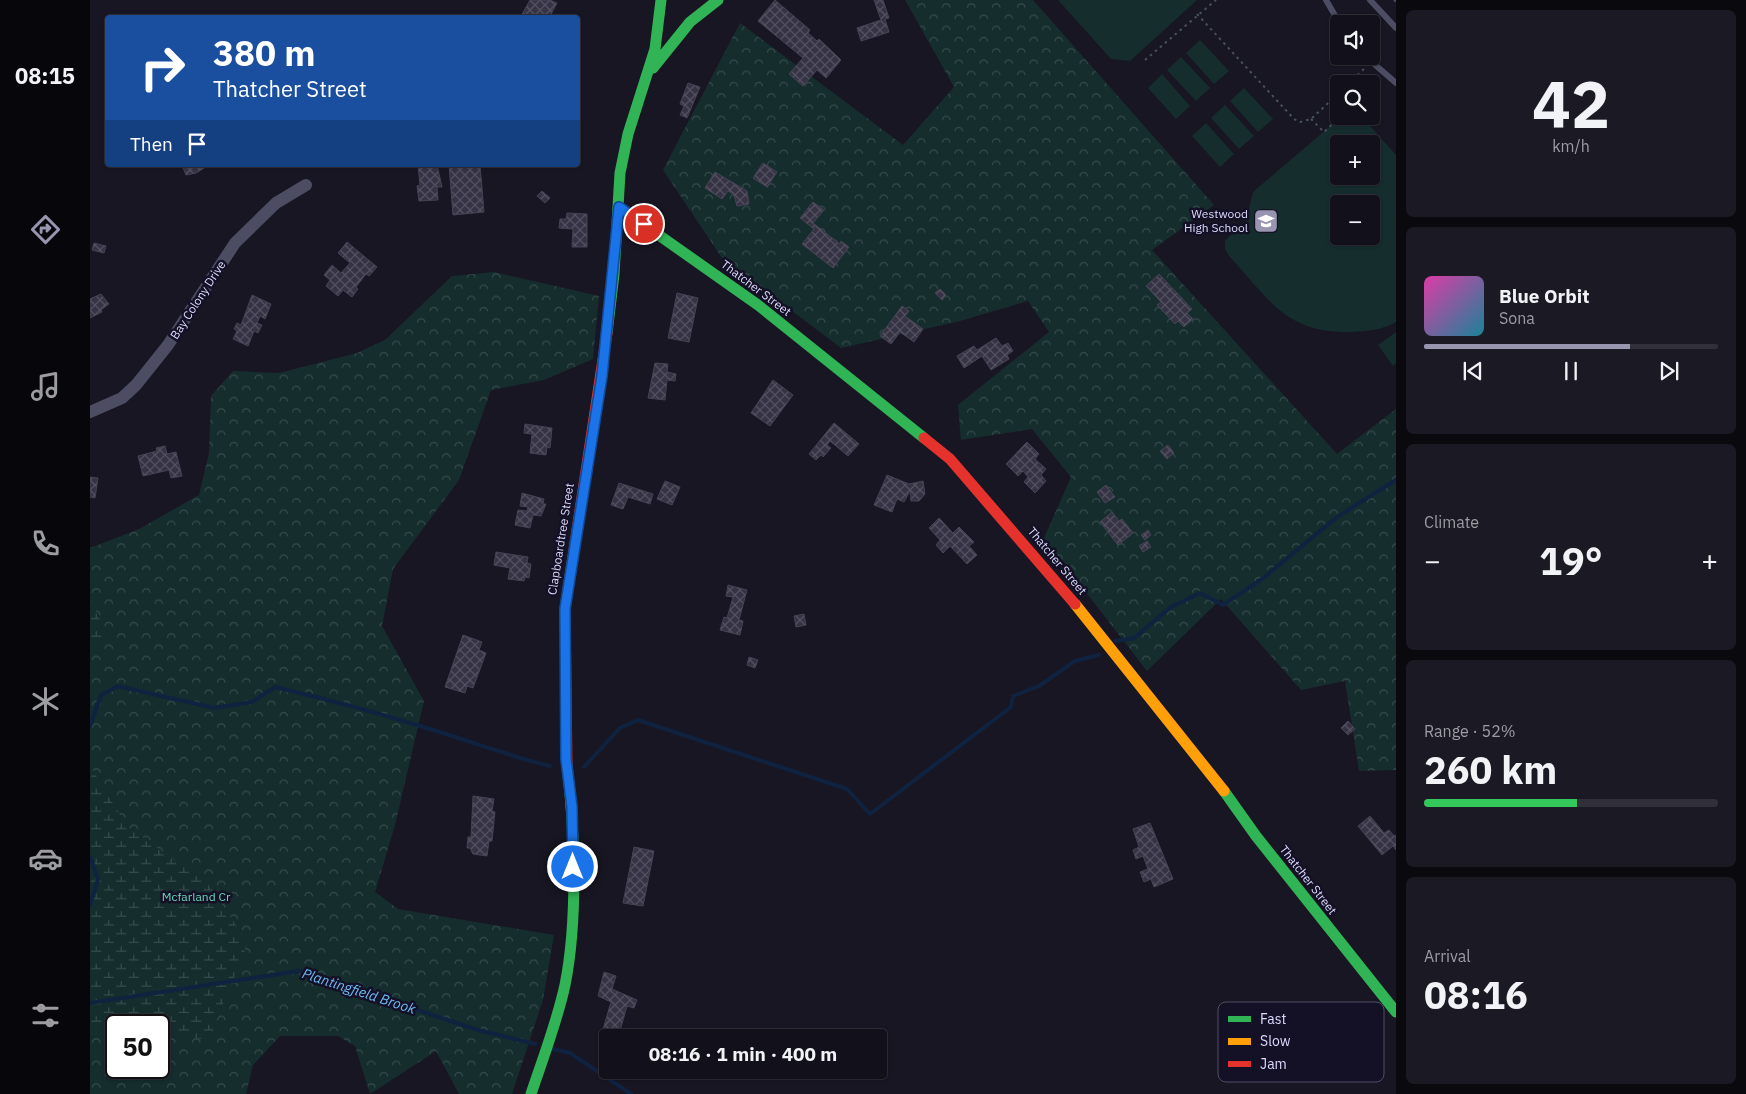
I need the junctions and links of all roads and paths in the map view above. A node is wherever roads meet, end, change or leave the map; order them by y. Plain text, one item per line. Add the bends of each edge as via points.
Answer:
1 (661, 0) edge
2 (718, 0) edge
3 (1216, 0) edge
4 (1326, 0) edge
5 (1370, 0) edge
6 (1197, 14) junction
7 (1335, 15) edge
8 (1396, 28) edge
9 (1145, 60) dead end
10 (1369, 65) edge
11 (1374, 65) edge
12 (1358, 75) edge
13 (646, 77) junction
14 (1396, 83) edge
15 (1330, 101) edge
16 (1311, 119) junction
17 (1331, 125) edge
18 (306, 185) dead end
19 (619, 207) junction
20 (90, 412) edge
21 (1396, 1012) edge
22 (531, 1094) edge

1 - 13 main road, Clapboardtree Street via 655,49
2 - 13 main road, Clapboardtree Street via 690,22
3 - 6 path
4 - 7 lane
5 - 8 lane
6 - 9 path
6 - 16 path via 1294,119 1300,122
10 - 12 path
11 - 14 lane
13 - 19 main road, Clapboardtree Street via 628,134 620,173
15 - 16 path
16 - 17 path via 1324,132
18 - 20 street, Bay Colony Drive via 276,203 235,243 168,345 136,385 122,398
19 - 21 main road, Thatcher Street via 758,305 950,459 1039,560 1209,770 1256,836
19 - 22 main road, Clapboardtree Street via 602,376 565,609 566,759 573,850 570,950 555,1024

